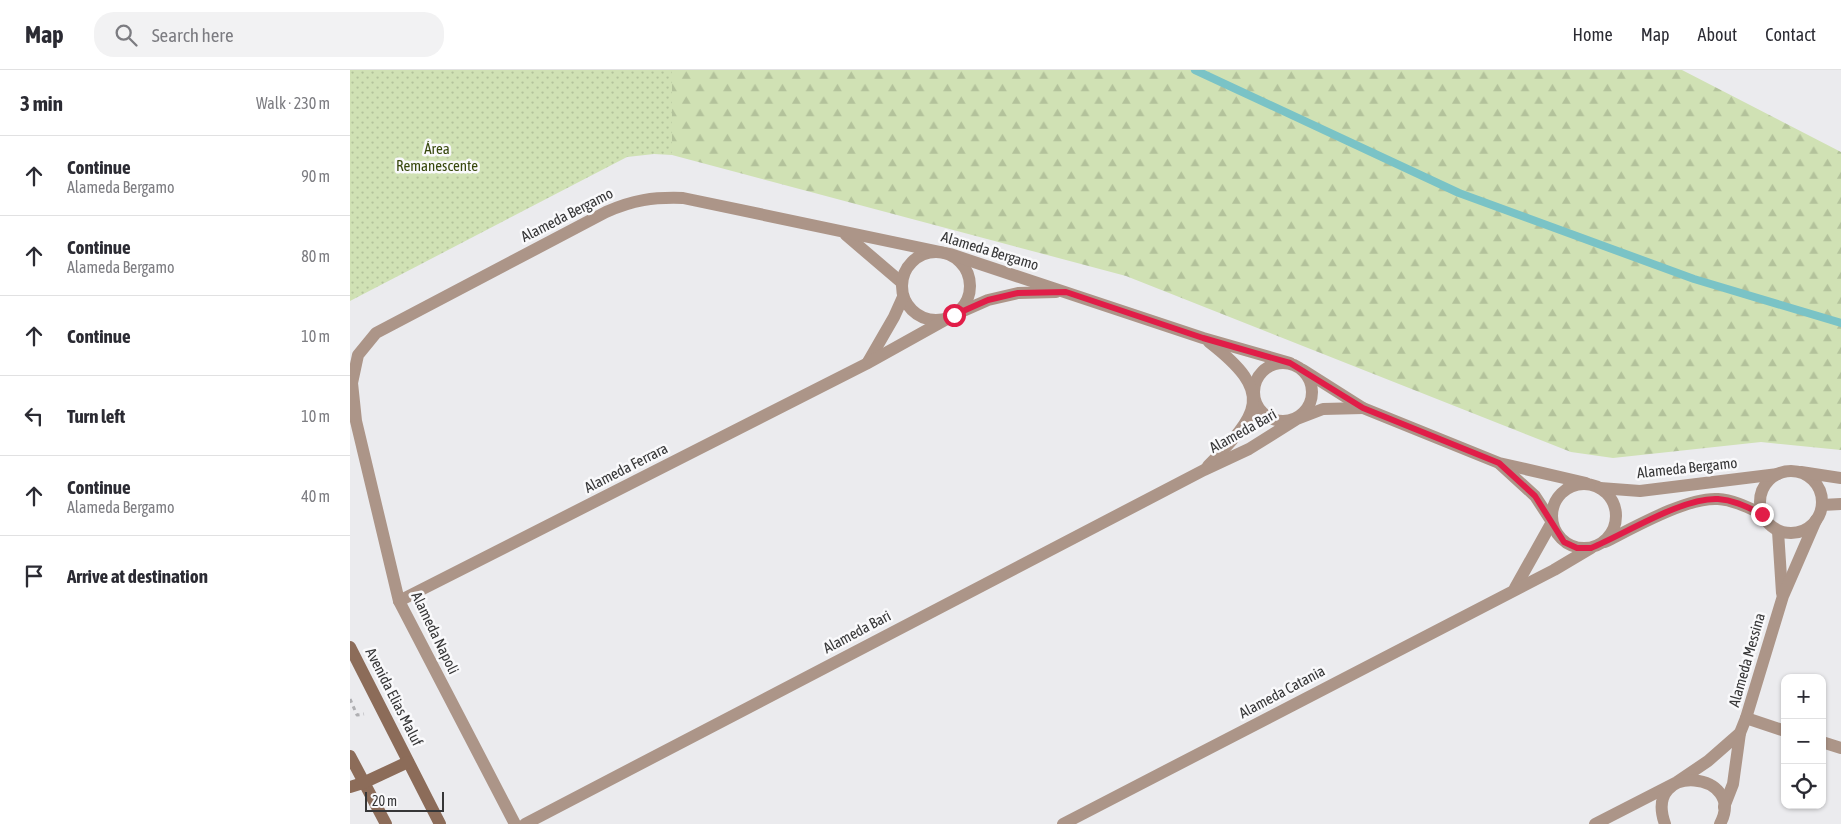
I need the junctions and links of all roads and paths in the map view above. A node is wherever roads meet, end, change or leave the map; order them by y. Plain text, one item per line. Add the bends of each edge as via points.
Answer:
1 (844, 234) junction
2 (950, 254) junction
3 (902, 282) junction
4 (1066, 292) junction
5 (903, 297) junction
6 (954, 315) junction
7 (1203, 338) junction
8 (1290, 363) junction
9 (866, 364) junction
10 (1303, 370) junction
11 (352, 383) joint
12 (1254, 395) junction
13 (1363, 408) junction
14 (1297, 419) junction
15 (1499, 463) junction
16 (1204, 470) junction
17 (1793, 471) junction
18 (1778, 474) junction
19 (1841, 478) edge
20 (1586, 483) junction
21 (1600, 488) junction
22 (1841, 504) edge
23 (1822, 505) junction
24 (1762, 514) junction
25 (1816, 520) junction
26 (1552, 522) junction
27 (1778, 531) junction
28 (1597, 545) junction
29 (1515, 588) junction
30 (1782, 596) junction
31 (400, 601) junction
32 (350, 647) edge
33 (1746, 718) junction
34 (1781, 730) edge
35 (1740, 733) junction
36 (1826, 743) edge
37 (1841, 748) edge
38 (350, 756) edge
39 (408, 762) junction
40 (1677, 782) junction
41 (363, 783) junction
42 (350, 787) edge
43 (1724, 807) junction
44 (386, 824) edge
45 (440, 824) edge
46 (515, 824) edge
47 (525, 824) edge
48 (1063, 824) edge
49 (1595, 824) edge
50 (1665, 824) edge
51 (1720, 824) edge

1 - 2 street, Alameda Bergamo
1 - 3 street, Alameda Bergamo
1 - 11 street, Alameda Bergamo via 683,198 631,201 376,333 358,355
2 - 3 street via 932,253 917,258 907,268
2 - 4 street, Alameda Bergamo
2 - 6 street via 968,275 969,290 964,304
3 - 5 street
4 - 6 street, Alameda Bergamo via 1018,293 988,300
4 - 7 street, Alameda Bergamo
5 - 6 street via 911,310 924,318 939,320
5 - 9 street
6 - 9 street, Alameda Ferrara
7 - 8 street, Alameda Bergamo
7 - 12 street, Alameda Bergamo via 1231,359 1243,373
8 - 10 street
8 - 12 street via 1267,368 1255,385
9 - 31 street, Alameda Ferrara
10 - 13 street
10 - 14 street via 1312,382 1313,398
11 - 31 street, Alameda Napoli via 356,421
12 - 14 street via 1263,414 1272,420 1285,422
12 - 16 street, Alameda Bari via 1250,414 1239,433
13 - 14 street via 1323,410
13 - 15 street
14 - 16 street, Alameda Bari via 1249,449
15 - 20 street
15 - 26 street via 1535,496
16 - 47 street, Alameda Bari
17 - 18 street
17 - 19 street
17 - 23 street via 1808,476 1819,488
18 - 21 street, Alameda Bergamo via 1640,491
18 - 24 street via 1766,484 1759,498
20 - 21 street
20 - 26 street via 1563,491 1555,501
21 - 28 street via 1611,498 1616,510 1614,528
22 - 23 street
23 - 25 street
24 - 27 street
24 - 28 street via 1738,503 1717,499 1697,502
25 - 27 street via 1799,532
25 - 30 street, Alameda Messina
26 - 28 street via 1564,542 1577,548
26 - 29 street
27 - 30 street, Alameda Messina
28 - 29 street, Alameda Catania
29 - 48 street, Alameda Catania
30 - 33 street, Alameda Messina
31 - 46 street, Alameda Napoli
32 - 39 street, Avenida Elias Maluf
33 - 34 street
33 - 35 street, Alameda Messina
35 - 40 street, Alameda Messina
35 - 43 street, Alameda Messina via 1733,784
36 - 37 street
38 - 41 street
39 - 41 street, Avenida Elias Maluf
39 - 45 street, Avenida Elias Maluf
40 - 43 street via 1702,780 1713,785
40 - 49 street
40 - 50 street via 1662,802
41 - 42 street, Avenida Elias Maluf
41 - 44 street
43 - 51 street, Alameda Messina

